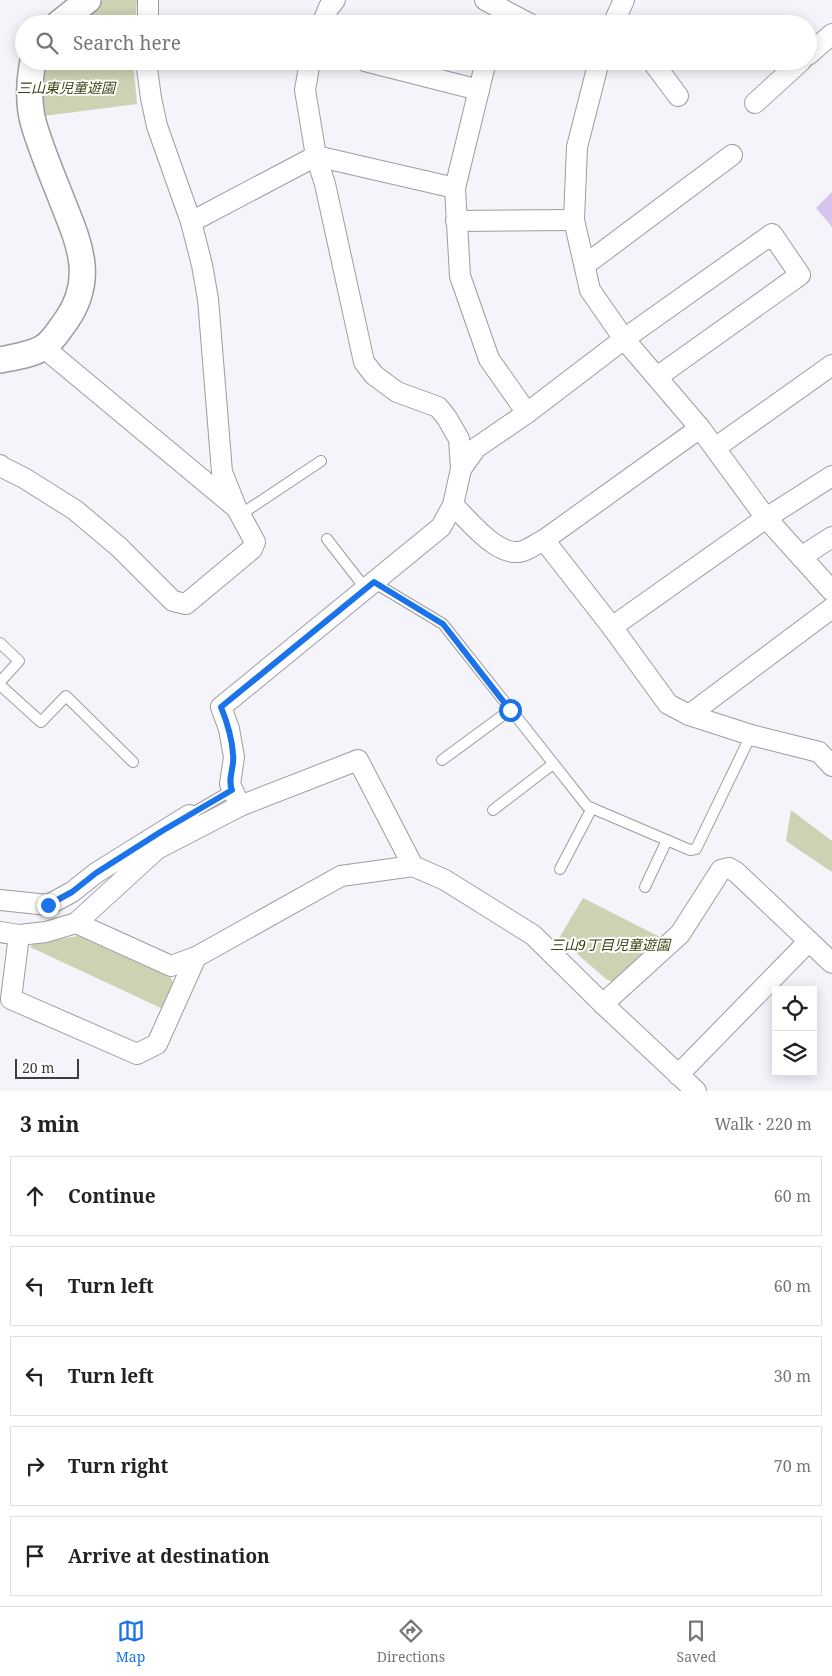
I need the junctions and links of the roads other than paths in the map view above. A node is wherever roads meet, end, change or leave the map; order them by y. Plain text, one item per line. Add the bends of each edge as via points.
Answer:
1 (88, 0) edge
2 (148, 0) edge
3 (335, 0) edge
4 (69, 15) edge
5 (148, 15) edge
6 (326, 15) edge
7 (832, 34) edge
8 (817, 47) edge
9 (32, 70) edge
10 (147, 70) edge
11 (308, 70) edge
12 (400, 70) edge
13 (484, 70) edge
14 (597, 70) edge
15 (659, 70) edge
16 (791, 70) edge
17 (479, 90) junction
18 (678, 96) dead end
19 (755, 103) dead end
20 (316, 156) junction
21 (732, 156) dead end
22 (455, 188) junction
23 (574, 220) junction
24 (456, 221) junction
25 (191, 222) junction
26 (585, 265) junction
27 (624, 339) junction
28 (43, 347) junction
29 (0, 360) edge
30 (832, 365) edge
31 (657, 376) junction
32 (527, 413) junction
33 (700, 428) junction
34 (716, 448) junction
35 (321, 462) dead end
36 (0, 465) edge
37 (460, 469) junction
38 (832, 476) edge
39 (453, 505) junction
40 (238, 511) junction
41 (766, 518) junction
42 (832, 537) edge
43 (327, 538) dead end
44 (544, 540) junction
45 (801, 557) junction
46 (369, 585) junction
47 (832, 591) edge
48 (832, 608) edge
49 (612, 627) junction
50 (0, 643) edge
51 (0, 684) edge
52 (510, 710) junction
53 (689, 715) junction
54 (751, 735) junction
55 (442, 760) dead end
56 (134, 762) dead end
57 (553, 764) junction
58 (832, 766) edge
59 (236, 798) junction
60 (592, 808) junction
61 (493, 810) dead end
62 (189, 815) joint
63 (667, 840) junction
64 (413, 866) junction
65 (560, 869) dead end
66 (645, 887) dead end
67 (0, 900) edge
68 (76, 923) junction
69 (10, 933) edge
70 (809, 941) junction
71 (196, 957) junction
72 (832, 962) edge
73 (603, 1004) junction
74 (678, 1075) junction
75 (696, 1091) edge

1 - 4 street
2 - 5 street
3 - 6 street
7 - 8 street
9 - 28 street via 29,92 33,123 78,242 82,264 82,282 71,314
10 - 25 street via 157,126
11 - 20 street via 305,90
12 - 17 street
13 - 17 street
14 - 23 street via 577,147
15 - 18 street
16 - 19 street
17 - 22 street
20 - 22 street
20 - 25 street
20 - 37 street via 364,362 374,375 397,392 438,407 459,439
21 - 26 street
22 - 24 street
23 - 24 street
23 - 26 street
24 - 32 street via 460,276 488,359
25 - 40 street via 208,299 222,472
26 - 27 street via 590,290
27 - 31 street
27 - 31 street via 772,234 800,275
27 - 32 street
28 - 29 street
28 - 40 street
30 - 34 street
31 - 33 street
32 - 37 street via 476,448
33 - 34 street
33 - 44 street
34 - 41 street
35 - 40 lane
36 - 40 street via 75,510 119,547 173,601 186,604 252,549 255,542
37 - 39 street
38 - 41 street
39 - 44 street via 493,544 505,550 522,552
39 - 46 street via 441,526
41 - 45 street
41 - 49 street
42 - 45 street
43 - 46 lane
44 - 49 street
45 - 47 street
46 - 52 lane via 443,624
46 - 59 street via 221,707 234,756 230,784
48 - 53 street
49 - 53 street via 668,704
50 - 51 lane via 19,662
51 - 56 lane via 41,722 66,696
52 - 55 lane
52 - 57 lane
53 - 54 street
54 - 58 street via 819,752
54 - 63 lane via 696,849 690,850
57 - 60 lane
57 - 61 lane
59 - 62 lane
59 - 64 street via 358,760
59 - 68 street via 157,850
60 - 63 lane
60 - 65 lane
62 - 67 street via 48,905
63 - 66 lane
64 - 71 street via 341,876
64 - 73 street via 445,880 533,935
68 - 69 street via 46,932
68 - 71 street via 171,966
69 - 71 street via 11,999 137,1054 157,1044
70 - 72 street
70 - 73 street via 736,872 730,868 721,870 680,934
70 - 74 street
73 - 74 street
74 - 75 street

